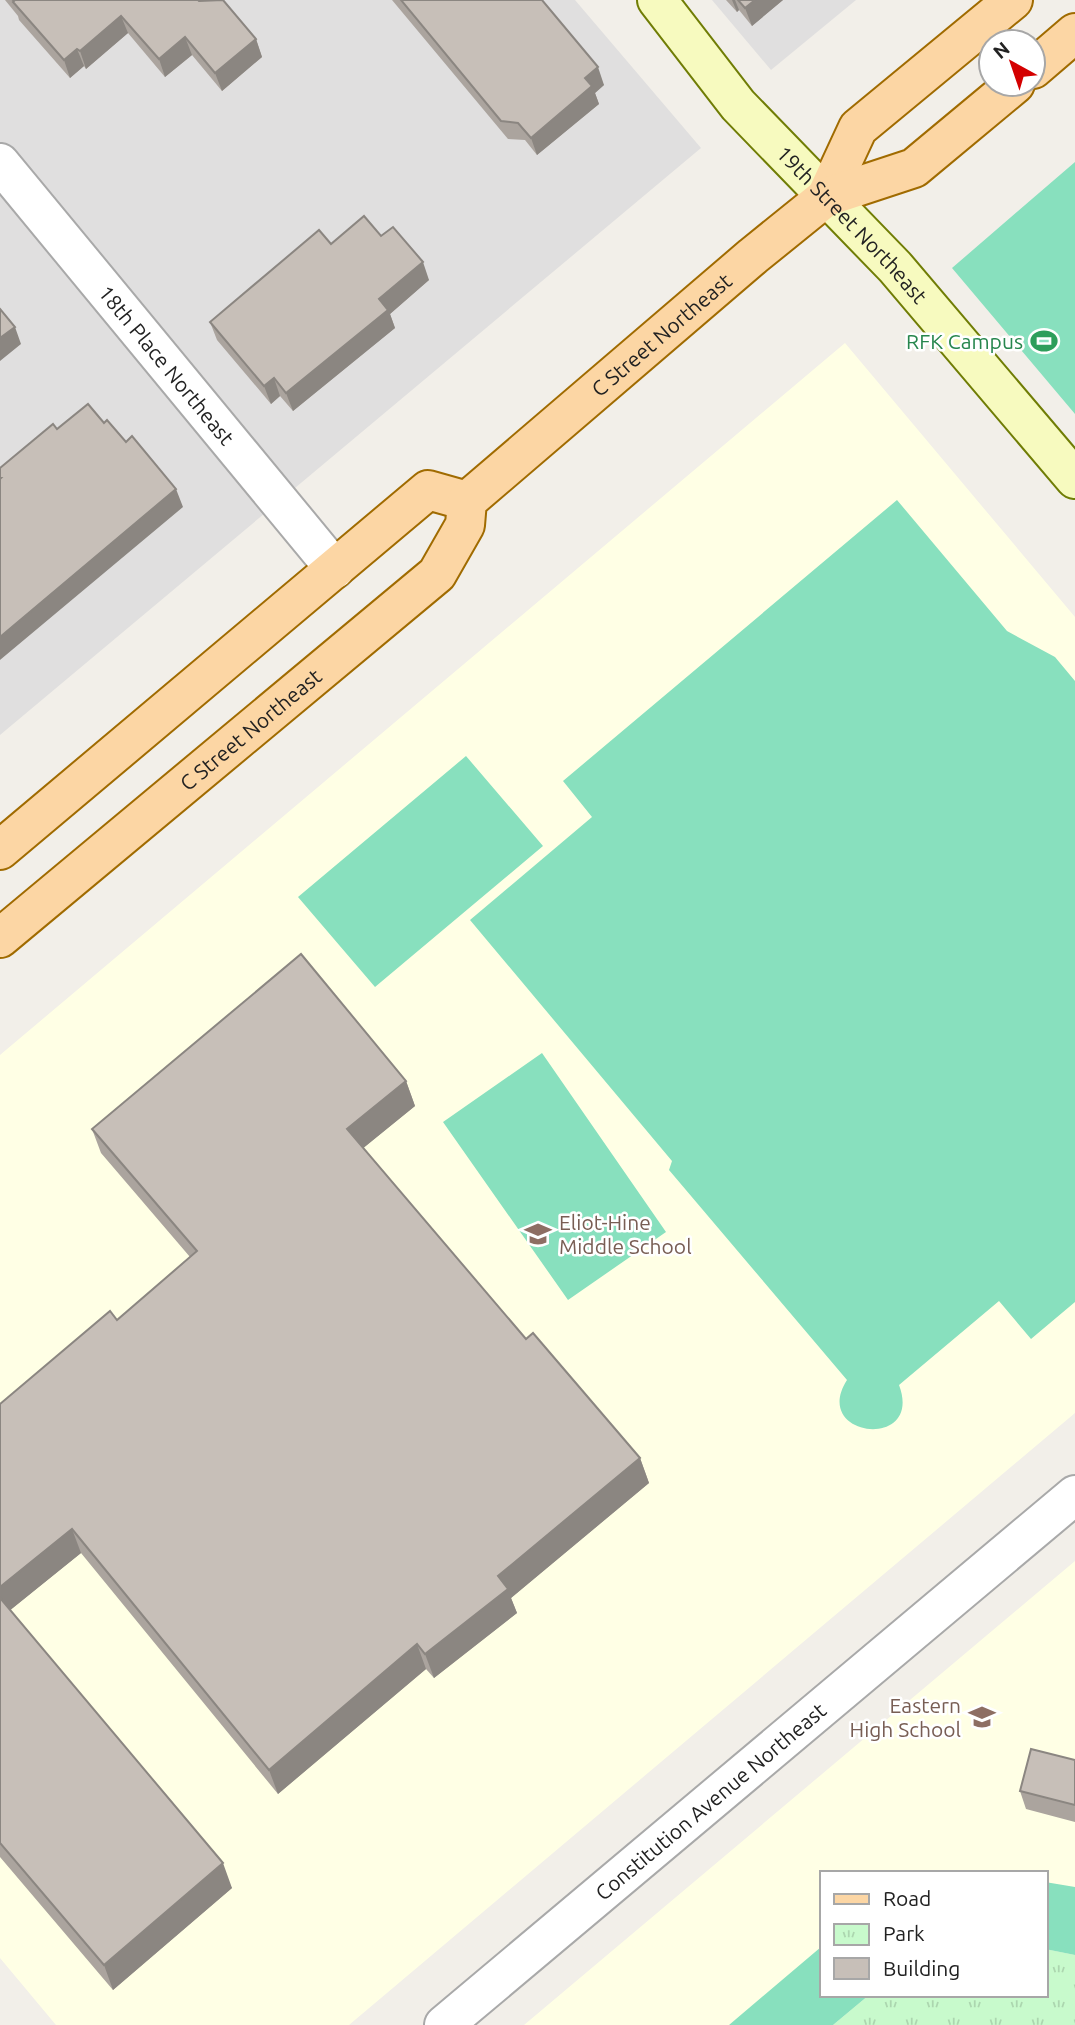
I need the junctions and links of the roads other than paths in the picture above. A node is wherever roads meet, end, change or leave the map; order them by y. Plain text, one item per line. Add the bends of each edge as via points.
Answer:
1 (657, 0) edge
2 (1013, 0) edge
3 (1075, 33) edge
4 (1047, 57) edge
5 (998, 98) edge
6 (0, 163) edge
7 (826, 197) junction
8 (1075, 479) edge
9 (467, 501) junction
10 (335, 569) junction
11 (0, 850) edge
12 (0, 938) edge
13 (1075, 1495) edge
14 (444, 2025) edge

1 - 7 main road, 19th Street Northeast via 738,105
2 - 7 main road, C Street Northeast via 859,128
3 - 4 main road
5 - 7 main road, C Street Northeast via 914,168
6 - 10 street, 18th Place Northeast
7 - 8 main road, 19th Street Northeast via 895,267
7 - 9 main road, C Street Northeast
9 - 10 main road via 428,490
9 - 12 main road, C Street Northeast via 465,525 436,574
10 - 11 main road
13 - 14 street, Constitution Avenue Northeast

